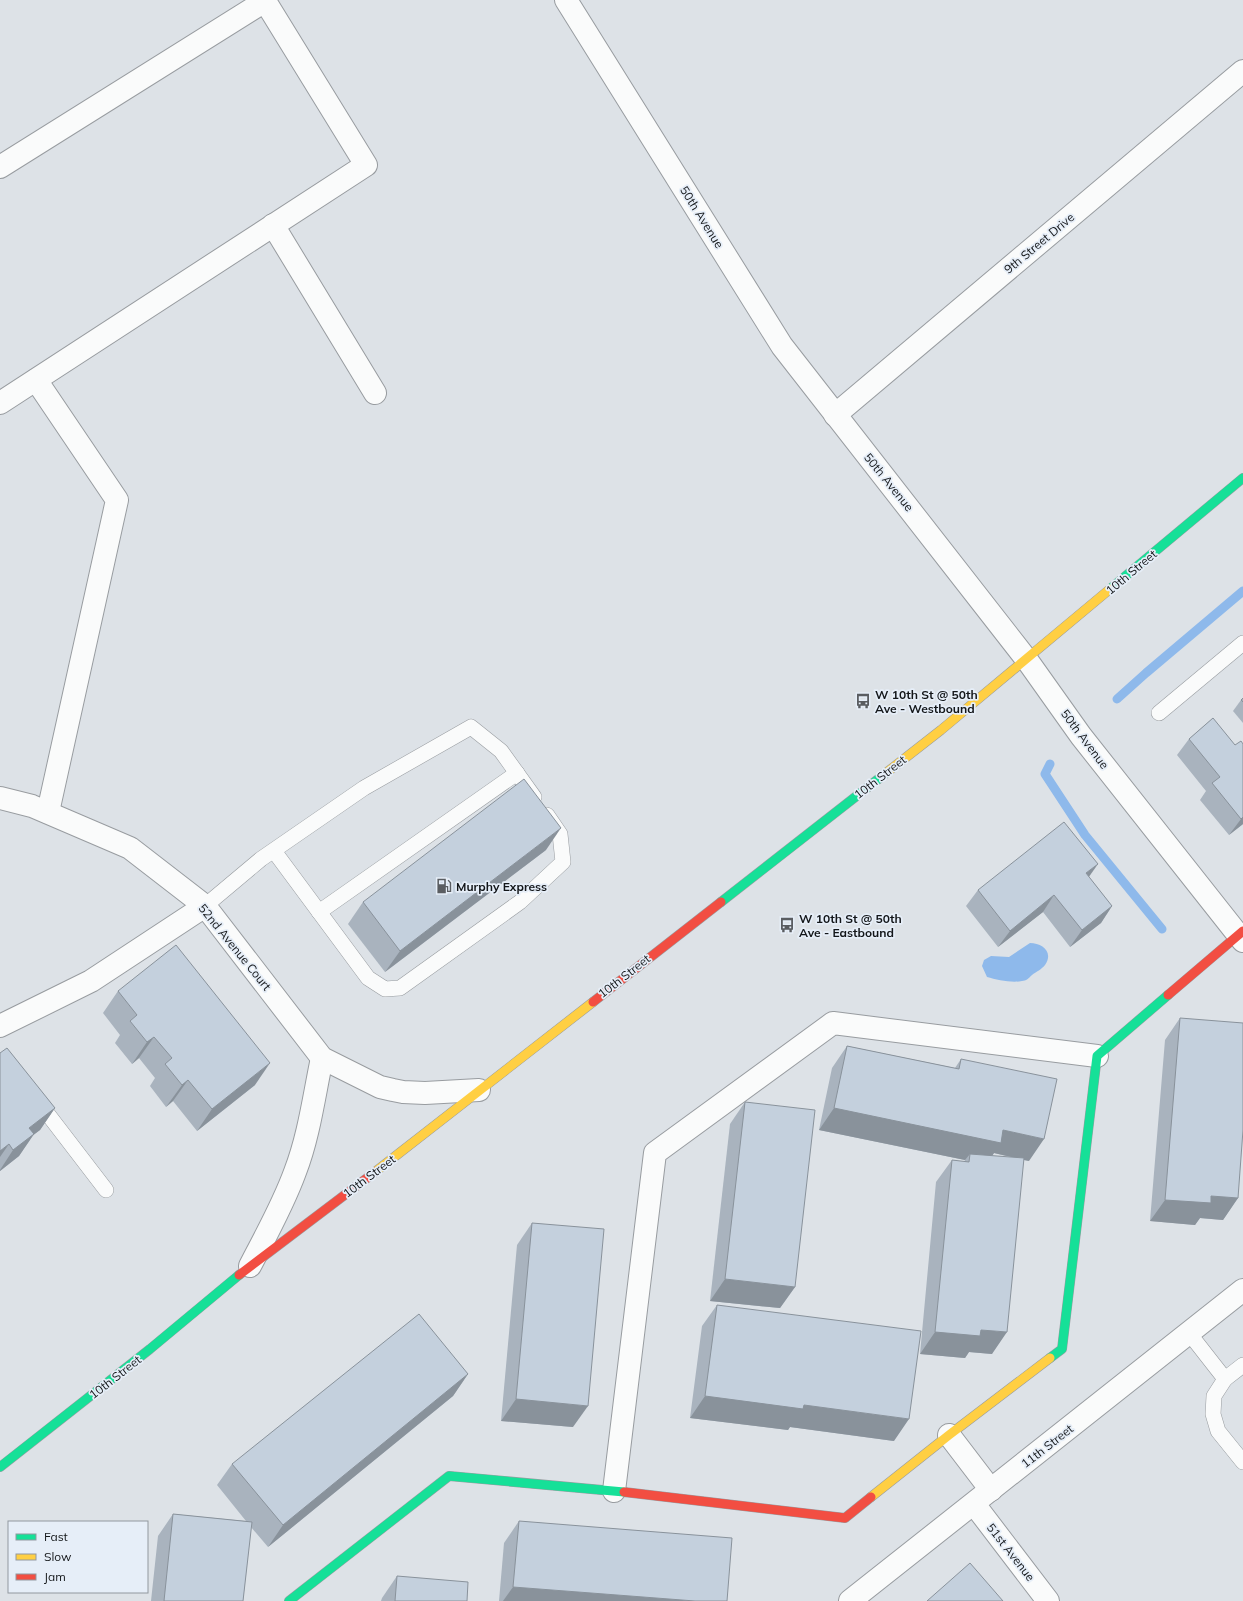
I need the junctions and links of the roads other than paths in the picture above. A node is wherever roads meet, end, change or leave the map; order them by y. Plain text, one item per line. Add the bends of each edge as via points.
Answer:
1 (566, 0) edge
2 (1243, 71) edge
3 (0, 167) edge
4 (273, 225) junction
5 (36, 380) junction
6 (375, 393) dead end
7 (0, 403) edge
8 (835, 415) junction
9 (1243, 478) edge
10 (1243, 643) edge
11 (1027, 660) junction
12 (1159, 713) dead end
13 (517, 773) junction
14 (0, 798) edge
15 (48, 812) junction
16 (274, 851) junction
17 (205, 906) junction
18 (319, 912) junction
19 (1241, 935) edge
20 (0, 1026) edge
21 (1097, 1056) junction
22 (322, 1058) junction
23 (29, 1089) edge
24 (479, 1090) junction
25 (106, 1190) dead end
26 (250, 1266) junction
27 (1243, 1290) edge
28 (1189, 1333) junction
29 (1243, 1365) edge
30 (1225, 1379) junction
31 (949, 1434) junction
32 (1243, 1462) edge
33 (0, 1467) edge
34 (991, 1490) junction
35 (614, 1491) junction
36 (974, 1504) junction
37 (289, 1601) edge
38 (850, 1601) edge
39 (1048, 1601) edge

1 - 8 street, 50th Avenue via 782,346
2 - 8 street, 9th Street Drive
3 - 4 street via 265,1 366,165
4 - 5 street
4 - 6 street
5 - 7 street
5 - 15 street via 117,500
8 - 11 street, 50th Avenue
9 - 11 main road, 10th Street
10 - 12 lane
11 - 19 street, 50th Avenue via 1081,736
11 - 24 main road, 10th Street
13 - 16 lane via 501,751 471,727 364,788
13 - 18 lane
13 - 18 lane via 560,834 563,862 520,902 400,988 385,989 368,978
14 - 15 street, 52nd Avenue Court
15 - 17 street, 52nd Avenue Court via 130,848
16 - 17 lane
16 - 18 lane
17 - 20 street via 91,981
17 - 22 street, 52nd Avenue Court
19 - 21 main road
21 - 31 main road via 1062,1349
21 - 35 street via 833,1024 655,1153
22 - 24 street, 52nd Avenue Court via 380,1087 398,1091 425,1093
22 - 26 street via 303,1148 277,1215
23 - 25 lane
24 - 26 main road, 10th Street via 373,1174
26 - 33 main road, 10th Street via 150,1349
27 - 28 street, 11th Street
28 - 30 lane
28 - 34 street, 11th Street
29 - 30 lane
30 - 32 lane via 1214,1396 1212,1414 1218,1431
31 - 34 street
31 - 35 main road via 845,1518
34 - 36 street, 11th Street
35 - 37 main road via 449,1476
36 - 38 street, 11th Street
36 - 39 street, 51st Avenue

